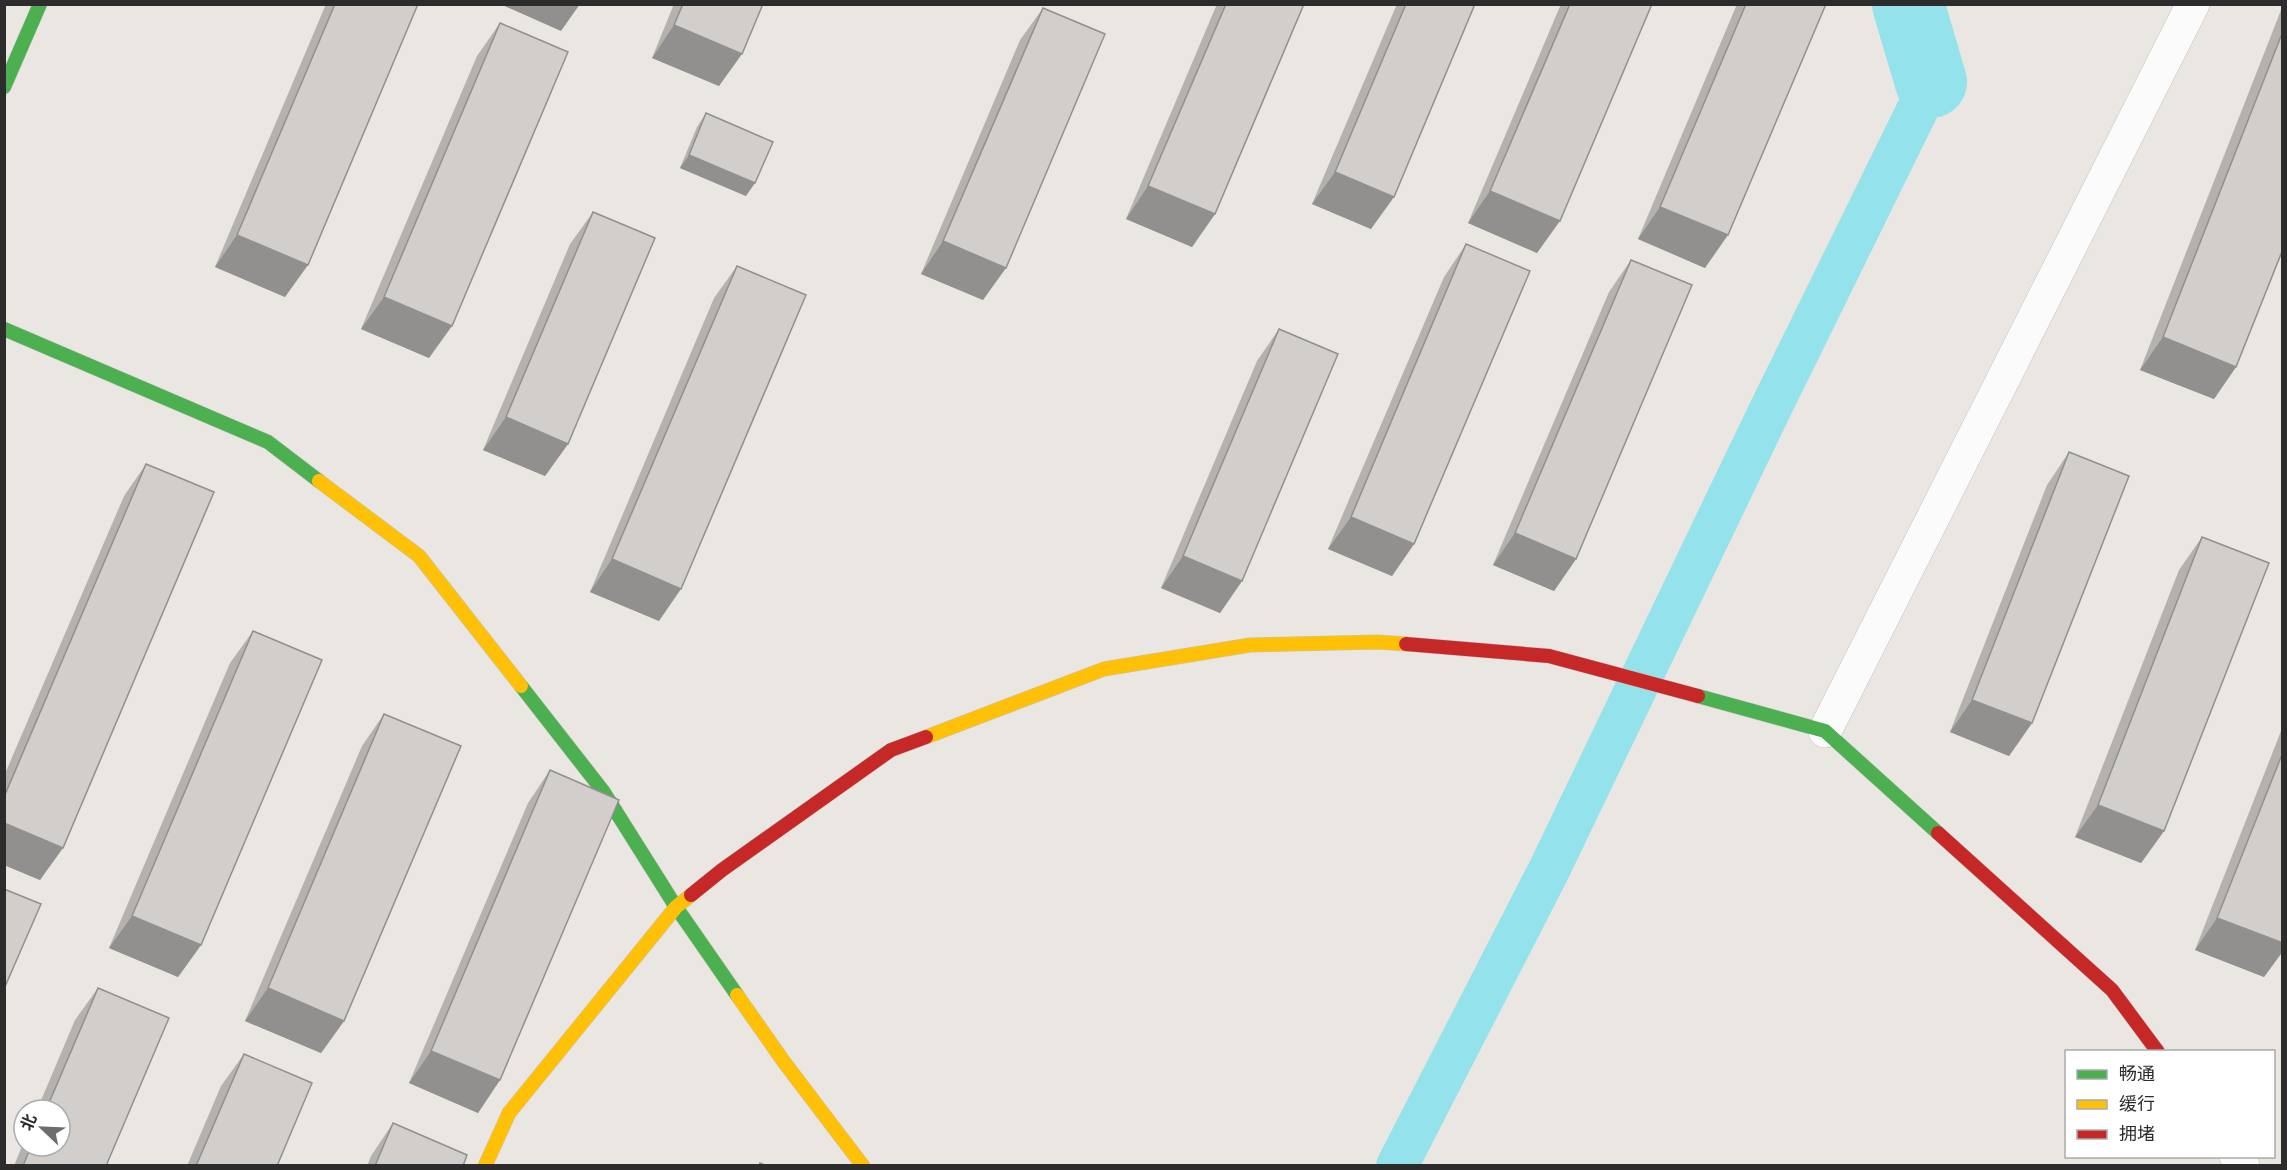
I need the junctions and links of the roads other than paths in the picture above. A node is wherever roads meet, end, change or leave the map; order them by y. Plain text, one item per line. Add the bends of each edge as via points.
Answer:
1 (39, 4) edge
2 (2193, 4) edge
3 (4, 87) edge
4 (4, 328) edge
5 (1825, 731) junction
6 (676, 907) junction
7 (2157, 1050) edge
8 (485, 1166) edge
9 (862, 1166) edge

1 - 3 street
2 - 5 street
4 - 6 street via 268,442 419,556 603,791
5 - 6 street via 1549,656 1378,642 1250,645 1104,669 891,750
5 - 7 street via 2112,990
6 - 8 street via 509,1113
6 - 9 street

